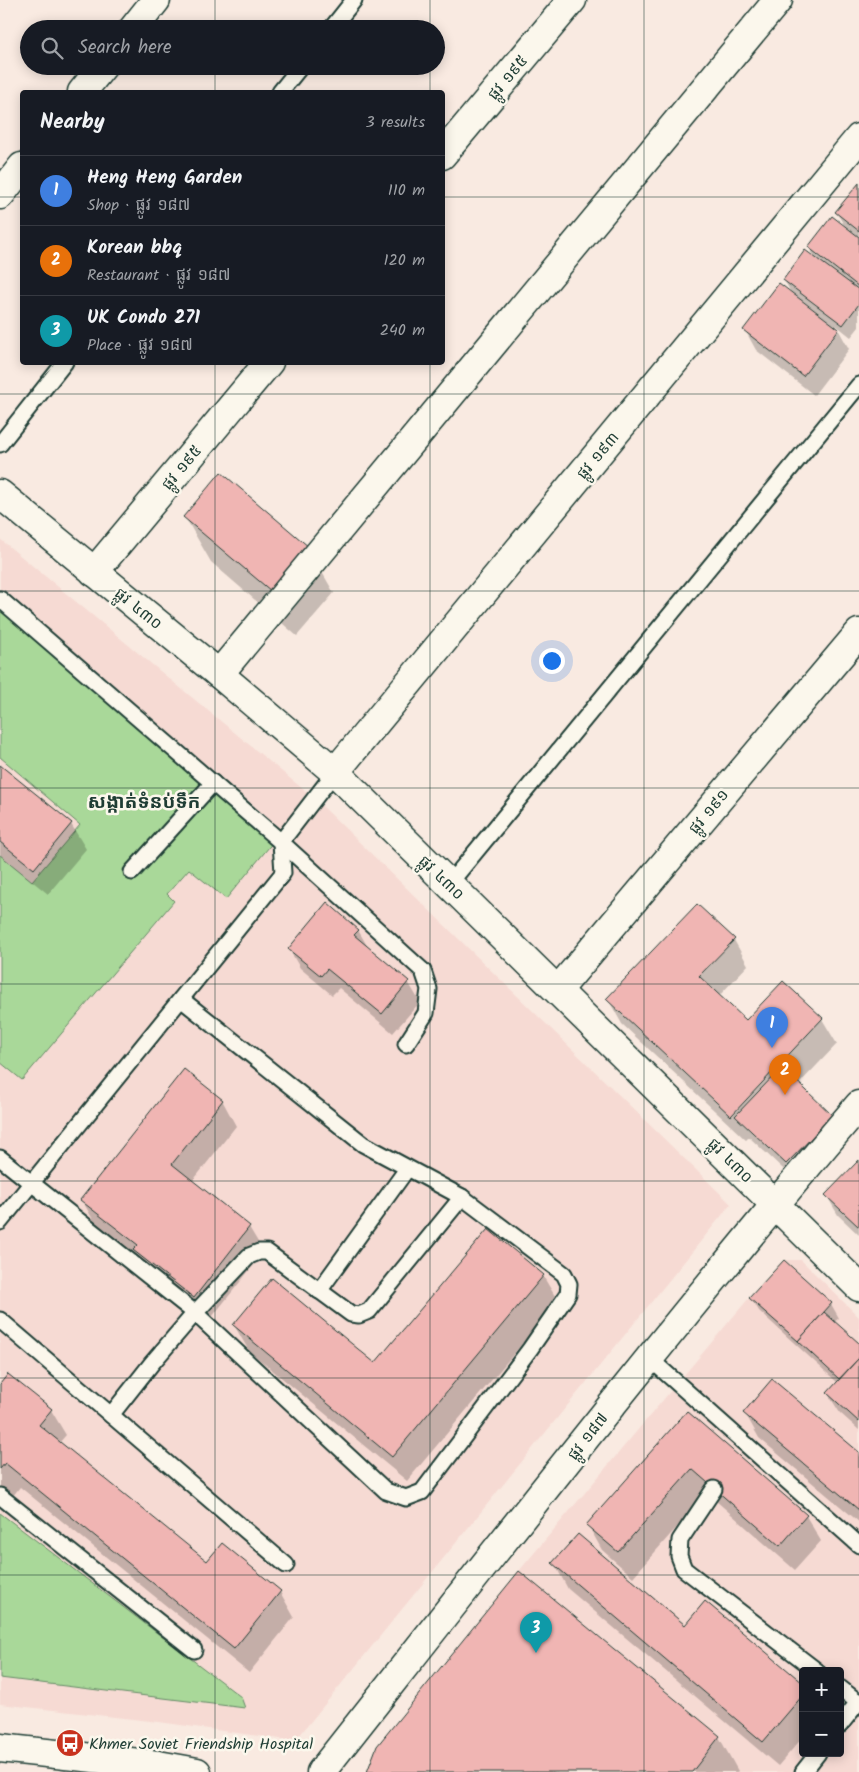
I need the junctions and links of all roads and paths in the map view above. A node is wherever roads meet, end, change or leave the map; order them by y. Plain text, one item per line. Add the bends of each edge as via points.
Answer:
1 (156, 0) edge
2 (354, 0) edge
3 (572, 0) edge
4 (778, 0) edge
5 (140, 20) edge
6 (338, 20) edge
7 (96, 75) edge
8 (294, 75) edge
9 (84, 90) edge
10 (282, 90) edge
11 (859, 138) edge
12 (445, 150) edge
13 (20, 170) edge
14 (0, 195) edge
15 (63, 365) edge
16 (266, 365) edge
17 (859, 385) edge
18 (0, 444) edge
19 (0, 494) edge
20 (94, 572) junction
21 (0, 599) edge
22 (859, 633) edge
23 (220, 674) junction
24 (336, 772) junction
25 (213, 783) junction
26 (281, 842) junction
27 (132, 872) dead end
28 (449, 884) junction
29 (558, 990) junction
30 (181, 999) junction
31 (406, 1044) dead end
32 (859, 1105) edge
33 (0, 1158) edge
34 (407, 1169) junction
35 (31, 1184) junction
36 (462, 1197) junction
37 (775, 1204) junction
38 (0, 1222) edge
39 (859, 1287) edge
40 (319, 1291) junction
41 (195, 1314) junction
42 (0, 1320) edge
43 (649, 1358) junction
44 (111, 1415) junction
45 (714, 1489) dead end
46 (0, 1496) edge
47 (859, 1545) edge
48 (286, 1565) dead end
49 (194, 1650) dead end
50 (812, 1667) edge
51 (844, 1691) edge
52 (859, 1701) edge
53 (844, 1720) edge
54 (0, 1748) edge
55 (815, 1757) edge
56 (196, 1772) edge
57 (321, 1772) edge
58 (803, 1772) edge

1 - 5 street
2 - 6 lane
3 - 12 street, ផ្លូវ ១៩៥
4 - 23 street
7 - 9 street
8 - 10 lane
11 - 24 street, ផ្លូវ ១៩៣
13 - 14 street
15 - 18 lane
16 - 20 street, ផ្លូវ ១៩៥
17 - 28 lane
19 - 20 street, ផ្លូវ ៤៣០
20 - 23 street, ផ្លូវ ៤៣០
21 - 25 lane
22 - 29 street, ផ្លូវ ១៩១
23 - 24 street, ផ្លូវ ៤៣០
24 - 26 lane
24 - 28 street, ផ្លូវ ៤៣០
25 - 26 lane
25 - 27 lane
26 - 30 lane via 283,873
26 - 31 lane via 423,971 429,989 426,1013
28 - 29 street, ផ្លូវ ៤៣០
29 - 37 street, ផ្លូវ ៤៣០
30 - 34 lane via 363,1144
30 - 35 lane
32 - 37 street, ផ្លូវ ១៨៧
33 - 35 lane
34 - 36 lane
34 - 40 lane
35 - 38 lane
35 - 41 lane
36 - 40 lane via 369,1311 351,1314
36 - 41 lane via 564,1274 569,1284 568,1294 422,1492 406,1498 386,1491
37 - 39 street, ផ្លូវ ៤៣០
37 - 43 street, ផ្លូវ ១៨៧
40 - 41 lane via 267,1252 259,1252 249,1256
41 - 44 lane
42 - 44 lane
43 - 47 lane via 742,1450
43 - 57 street, ផ្លូវ ១៨៧
44 - 48 lane
45 - 50 lane via 680,1540 684,1569
46 - 49 lane
51 - 52 lane
52 - 53 lane
54 - 56 street via 158,1764
55 - 58 lane

